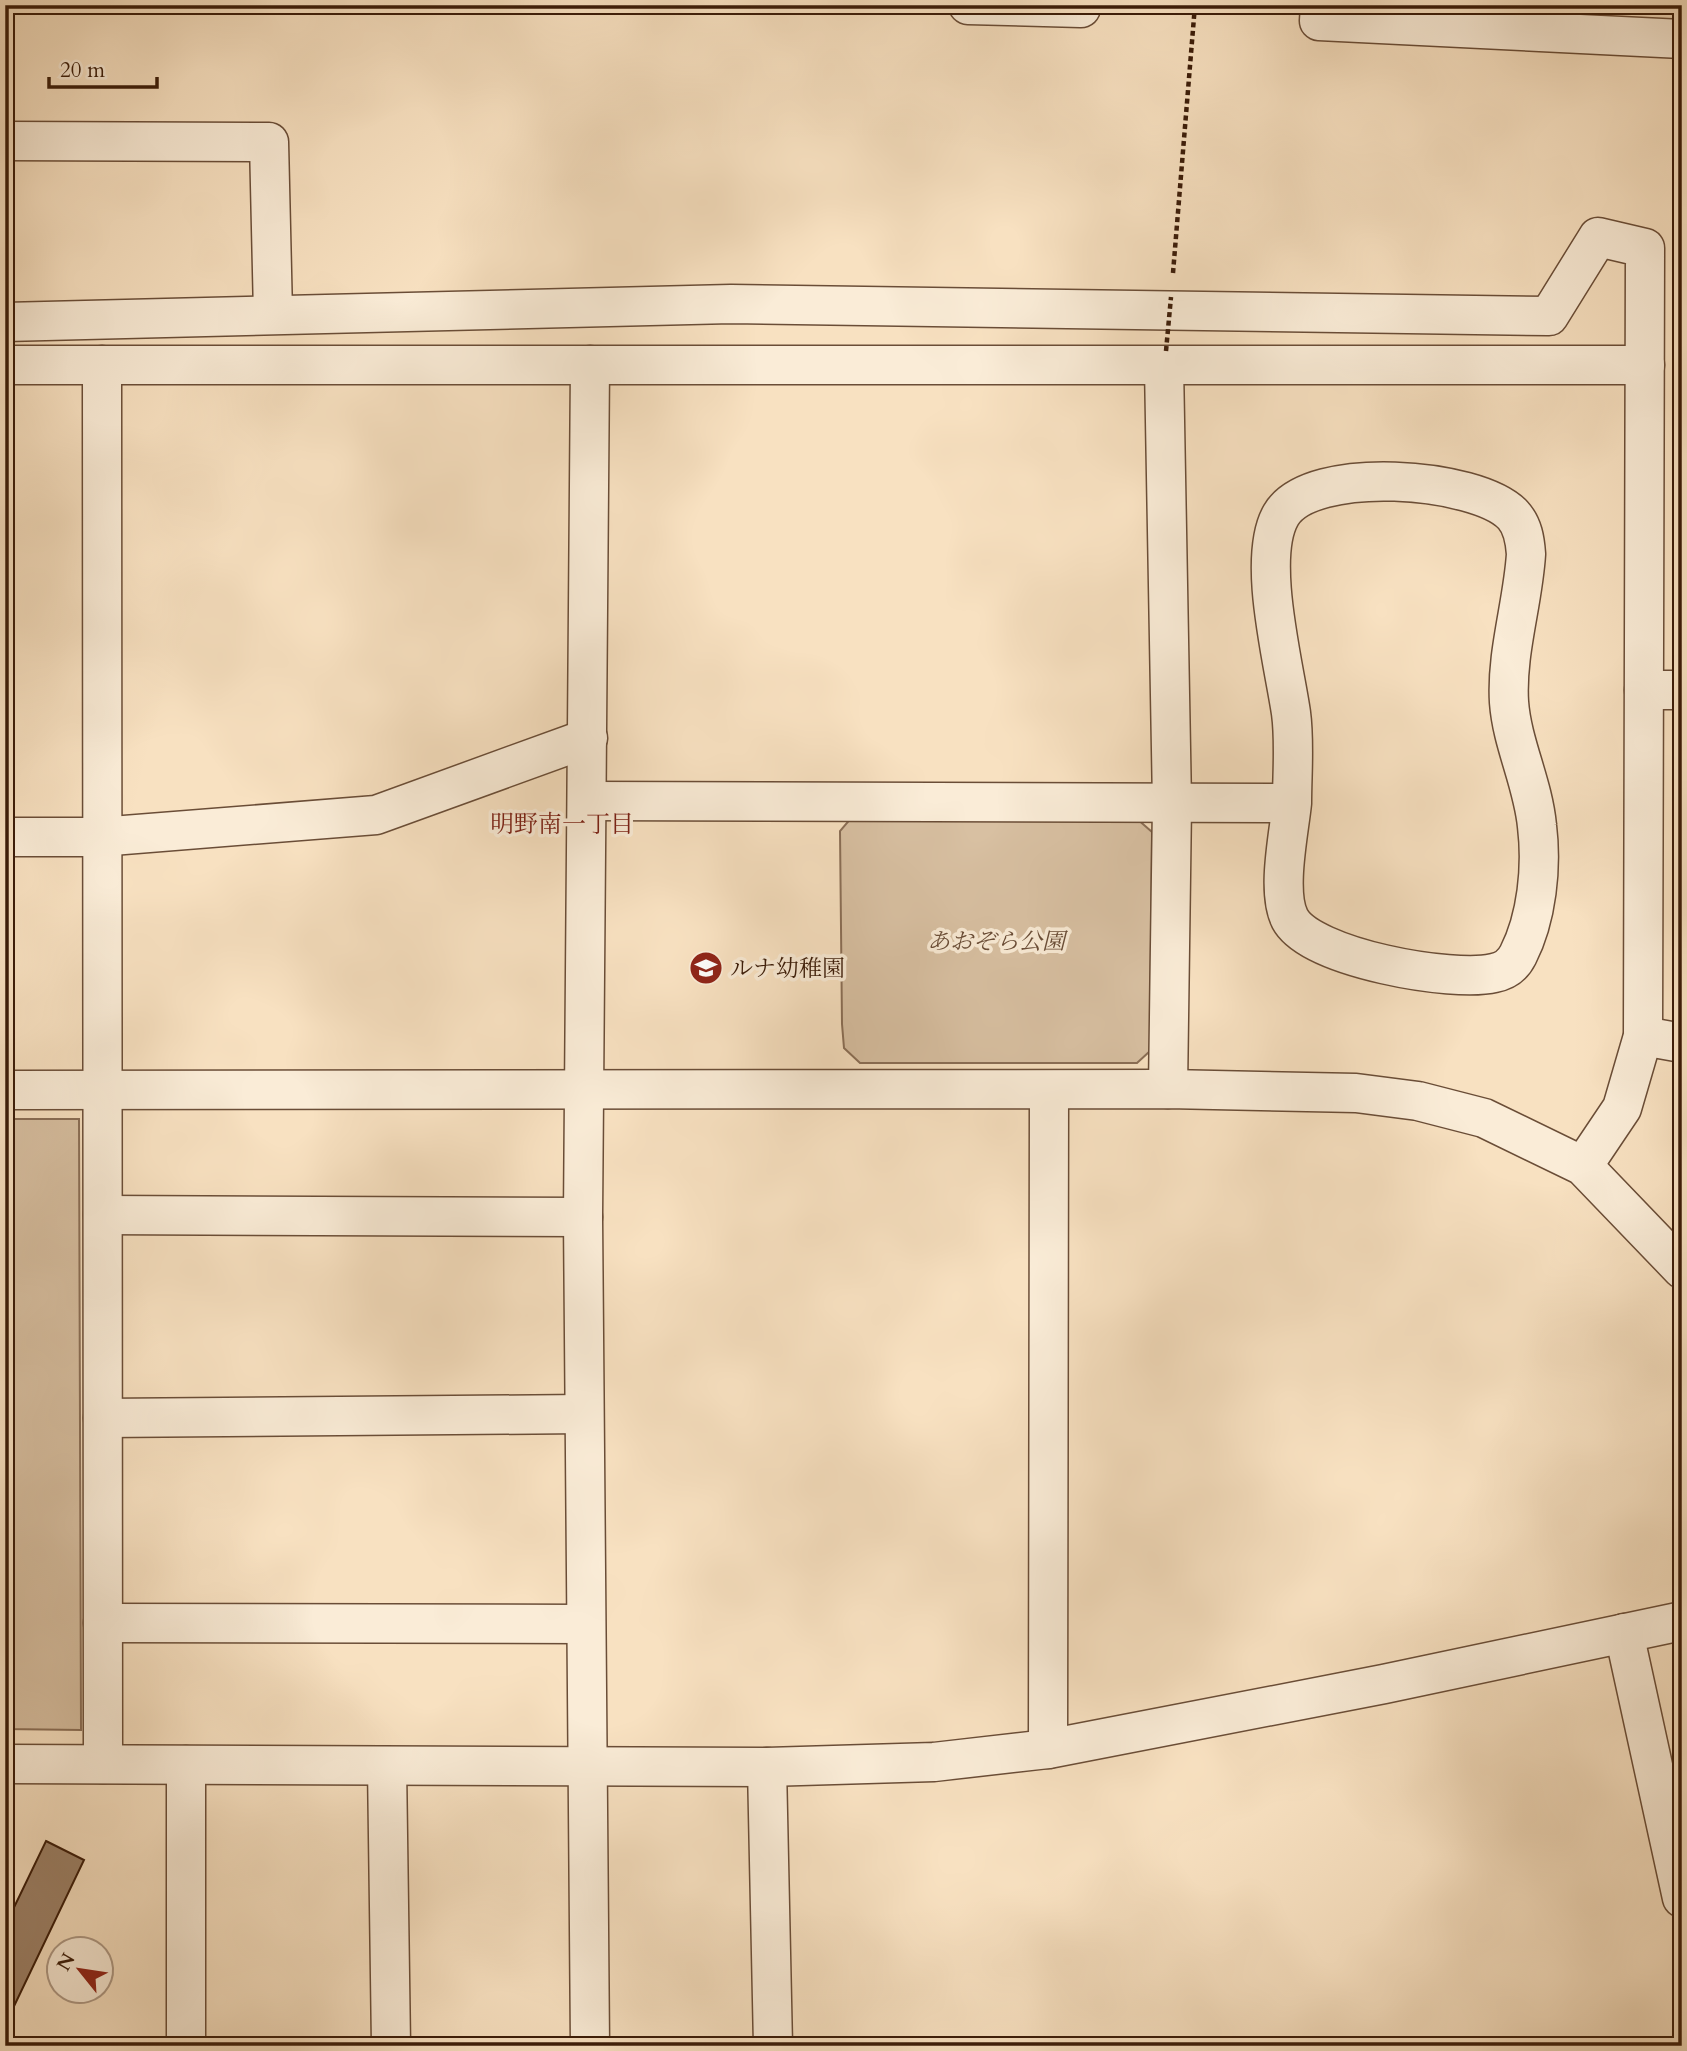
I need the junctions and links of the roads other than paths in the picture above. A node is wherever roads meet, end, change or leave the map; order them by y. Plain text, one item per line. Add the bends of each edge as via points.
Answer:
1 (968, 5) edge
2 (1081, 5) edge
3 (1320, 5) edge
4 (1682, 39) edge
5 (5, 141) edge
6 (273, 314) junction
7 (5, 321) edge
8 (1165, 359) junction
9 (5, 365) edge
10 (102, 365) junction
11 (590, 365) junction
12 (1645, 365) junction
13 (1644, 690) junction
14 (1682, 690) edge
15 (588, 738) junction
16 (587, 801) junction
17 (1292, 803) junction
18 (1172, 804) junction
19 (5, 837) edge
20 (99, 837) junction
21 (1643, 1036) junction
22 (1682, 1043) edge
23 (1168, 1089) junction
24 (5, 1090) edge
25 (103, 1090) junction
26 (586, 1090) junction
27 (1049, 1090) junction
28 (1583, 1166) junction
29 (103, 1215) junction
30 (583, 1217) junction
31 (1682, 1269) edge
32 (584, 1414) junction
33 (103, 1418) junction
34 (1682, 1620) edge
35 (103, 1623) junction
36 (585, 1624) junction
37 (1624, 1633) junction
38 (1048, 1749) junction
39 (5, 1764) edge
40 (103, 1764) junction
41 (186, 1765) junction
42 (387, 1766) junction
43 (586, 1766) junction
44 (767, 1767) junction
45 (1682, 1898) edge
46 (186, 2046) edge
47 (391, 2046) edge
48 (590, 2046) edge
49 (773, 2046) edge

1 - 2 street
3 - 4 street via 1319,21
5 - 6 street via 269,142
6 - 7 street
6 - 12 street via 731,304 1549,316 1598,237 1645,248
8 - 11 street
8 - 12 street
8 - 18 street
9 - 10 street
10 - 11 street
10 - 20 street
11 - 15 street
12 - 13 street
13 - 14 street
13 - 21 street
15 - 16 street
15 - 20 street via 376,815
16 - 18 street
16 - 26 street
17 - 17 street via 1291,715 1277,639 1272,547 1274,531 1290,503 1313,489 1333,484 1396,481 1483,496 1511,513 1525,538 1526,554 1509,699 1537,825 1532,915 1516,959 1503,970 1488,974 1392,966 1344,954 1304,935 1290,918 1284,890
17 - 18 street
18 - 23 street
19 - 20 street
20 - 25 street
21 - 22 street
21 - 28 street via 1622,1108
23 - 27 street
23 - 28 street via 1356,1093 1418,1101 1484,1118
24 - 25 street
25 - 26 street
25 - 29 street
26 - 27 street
26 - 30 street
27 - 38 street
28 - 31 street
29 - 30 street
29 - 33 street
30 - 32 street
32 - 33 street
32 - 36 street
33 - 35 street
34 - 37 street
35 - 36 street
35 - 40 street
36 - 43 street
37 - 38 street
37 - 45 street
38 - 44 street via 934,1762
39 - 40 street
40 - 41 street
41 - 42 street
41 - 46 street
42 - 43 street
42 - 47 street
43 - 44 street
43 - 48 street
44 - 49 street

